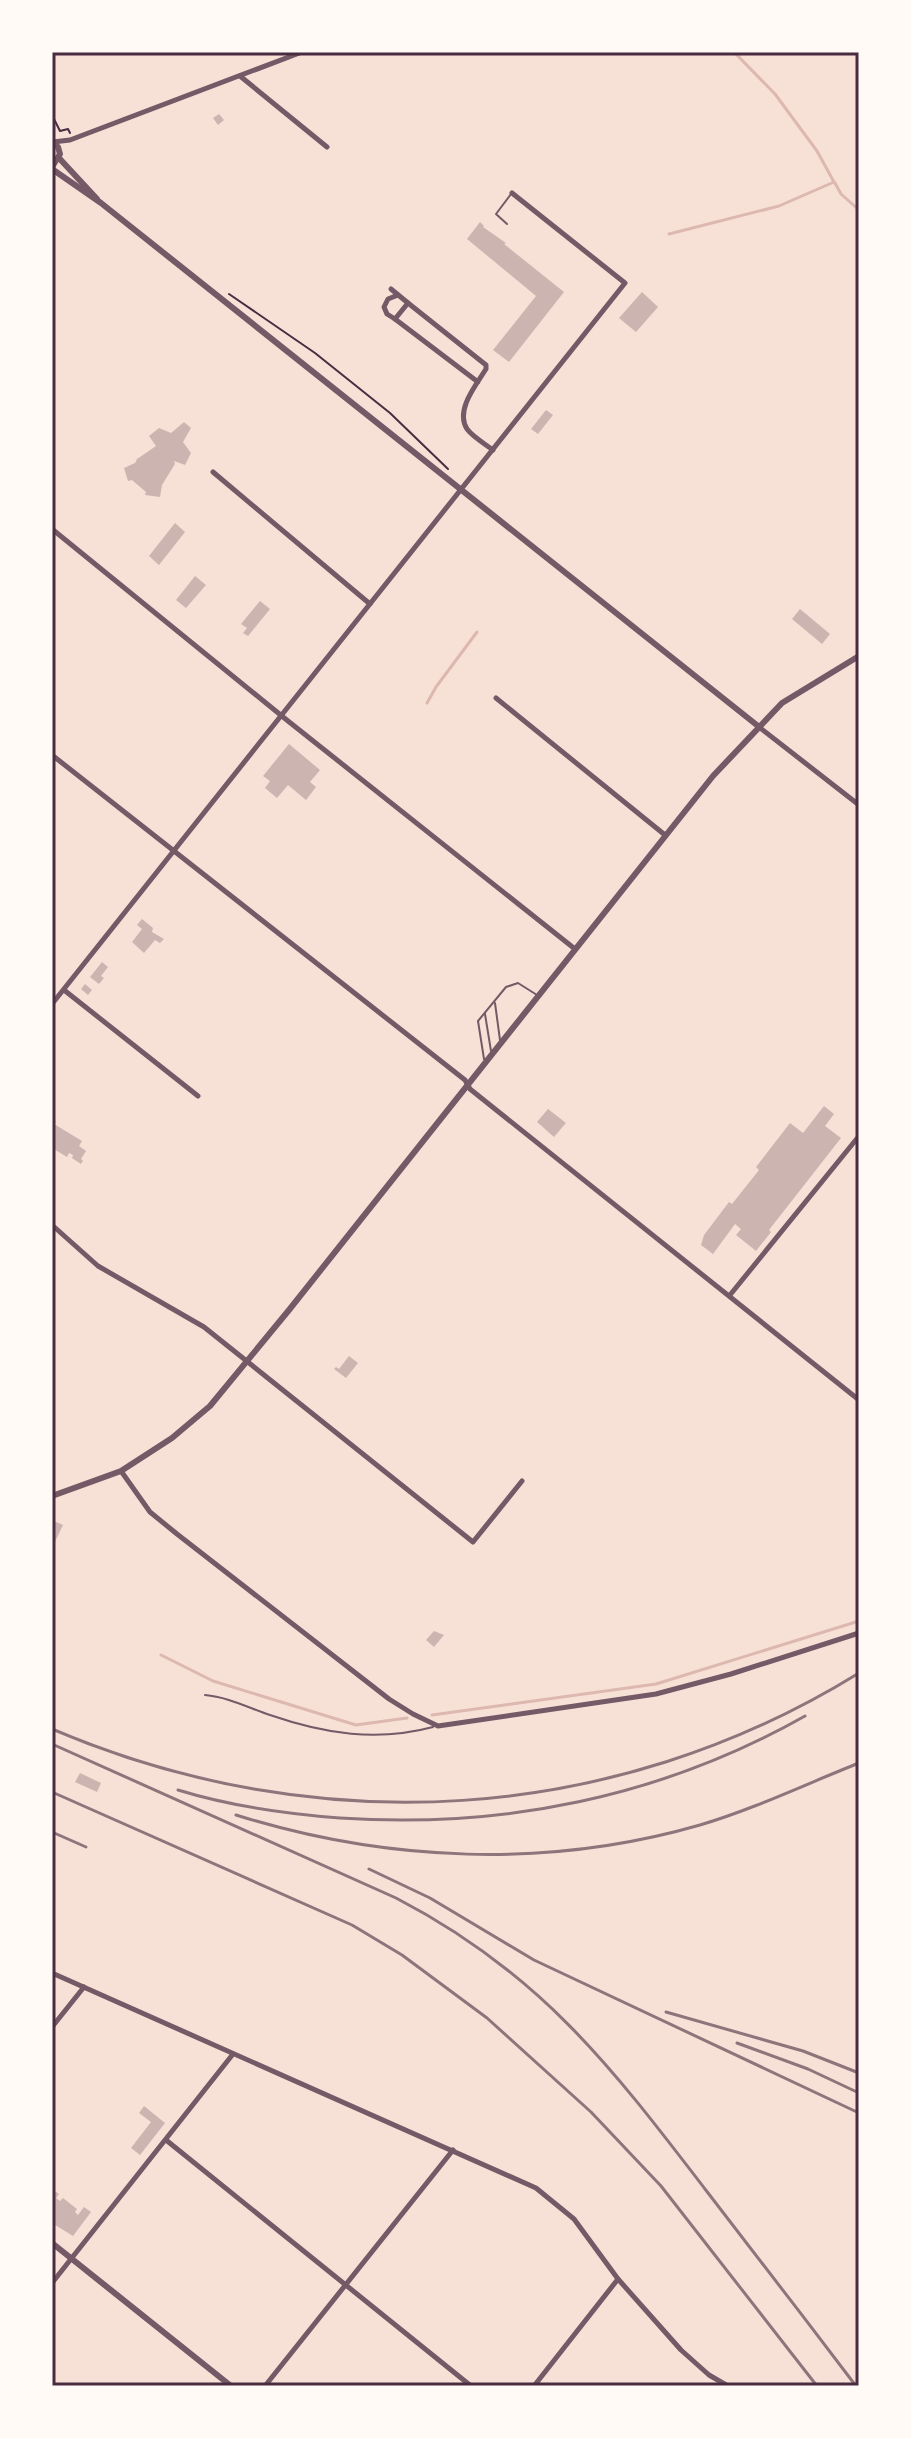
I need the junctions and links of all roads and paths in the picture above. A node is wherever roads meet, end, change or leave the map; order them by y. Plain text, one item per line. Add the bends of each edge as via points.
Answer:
1 (302, 52) edge
2 (239, 76) junction
3 (52, 115) edge
4 (59, 129) dead end
5 (70, 140) junction
6 (53, 141) edge
7 (327, 147) dead end
8 (59, 154) junction
9 (52, 168) edge
10 (512, 193) joint
11 (101, 203) junction
12 (507, 224) dead end
13 (221, 288) dead end
14 (391, 289) dead end
15 (398, 295) junction
16 (408, 303) junction
17 (395, 319) junction
18 (478, 382) junction
19 (493, 450) junction
20 (213, 472) dead end
21 (452, 473) dead end
22 (461, 489) junction
23 (52, 529) edge
24 (370, 604) junction
25 (859, 656) edge
26 (496, 698) dead end
27 (281, 716) junction
28 (758, 726) junction
29 (52, 755) edge
30 (859, 805) edge
31 (665, 835) junction
32 (173, 851) junction
33 (575, 949) junction
34 (64, 990) junction
35 (538, 996) junction
36 (495, 1001) junction
37 (52, 1004) edge
38 (485, 1013) junction
39 (500, 1043) junction
40 (491, 1054) junction
41 (484, 1063) junction
42 (467, 1085) junction
43 (198, 1096) dead end
44 (859, 1136) edge
45 (52, 1225) edge
46 (730, 1295) junction
47 (247, 1363) junction
48 (859, 1400) edge
49 (121, 1471) junction
50 (522, 1481) dead end
51 (52, 1496) edge
52 (859, 1633) edge
53 (205, 1695) dead end
54 (438, 1726) junction
55 (52, 1973) edge
56 (84, 1987) junction
57 (52, 2027) edge
58 (233, 2054) junction
59 (166, 2140) junction
60 (453, 2150) junction
61 (52, 2243) edge
62 (72, 2258) junction
63 (618, 2279) junction
64 (52, 2283) edge
65 (346, 2285) junction
66 (231, 2386) edge
67 (265, 2386) edge
68 (471, 2386) edge
69 (534, 2386) edge
70 (728, 2386) edge

1 - 2 street
2 - 5 street
2 - 7 street
3 - 4 path
5 - 6 street
5 - 8 street
6 - 8 street
8 - 9 street
8 - 11 street
9 - 11 street
10 - 12 lane via 496,214
10 - 19 street via 625,283
11 - 22 street
13 - 21 path via 390,413
14 - 15 street
15 - 16 street
15 - 17 street via 384,307
16 - 17 street
16 - 18 street via 486,365
17 - 18 street
18 - 19 street via 463,417 469,431
19 - 22 street
20 - 24 street
22 - 24 street
22 - 28 street
23 - 27 street
24 - 27 street
25 - 28 street via 782,703
26 - 31 street
27 - 32 street
27 - 33 street
28 - 30 street
28 - 31 street
29 - 32 street
31 - 33 street
32 - 34 street
32 - 42 street
33 - 35 street
34 - 37 street
34 - 43 street
35 - 36 lane via 514,983
35 - 39 street
36 - 38 lane
36 - 39 lane
38 - 40 lane
38 - 41 lane via 478,1021
39 - 40 street
40 - 41 street
41 - 42 street
42 - 46 street
42 - 47 street
44 - 46 street
45 - 47 street via 98,1266 204,1327
46 - 48 street
47 - 49 street via 210,1406
47 - 50 street via 473,1542
49 - 51 street
49 - 54 street via 150,1512 177,1534 389,1699
52 - 54 street via 656,1694
53 - 54 lane via 341,1733 397,1736
55 - 56 street
56 - 57 street
56 - 58 street
58 - 59 street
58 - 60 street
59 - 62 street
59 - 65 street
60 - 63 street via 547,2195 583,2230
60 - 65 street
61 - 62 street
62 - 64 street
62 - 66 street
63 - 69 street
63 - 70 street via 689,2358
65 - 67 street
65 - 68 street

